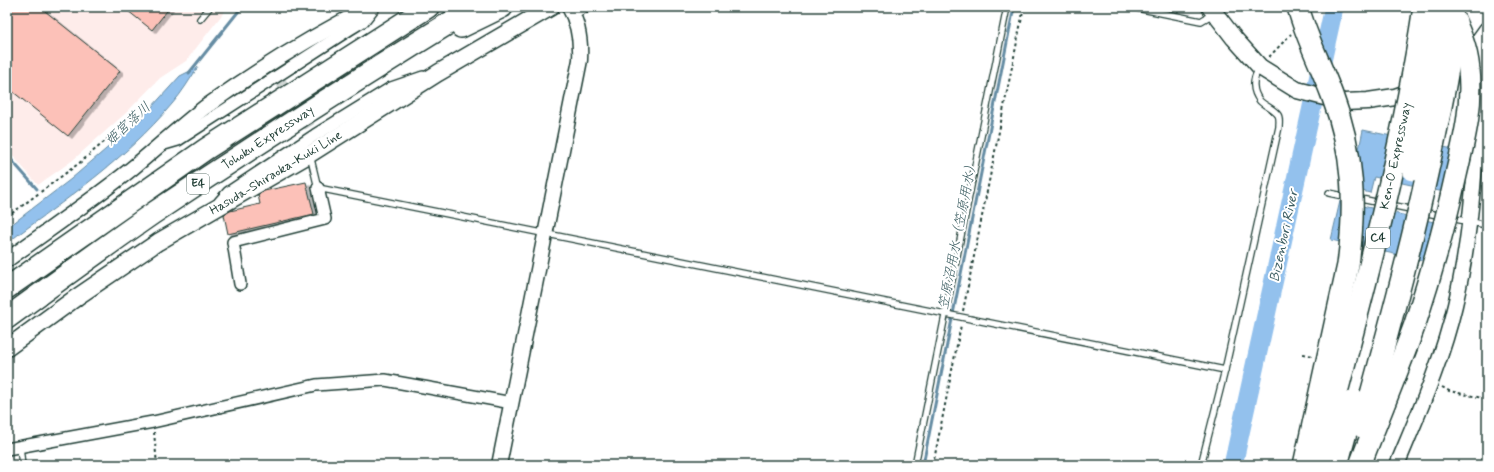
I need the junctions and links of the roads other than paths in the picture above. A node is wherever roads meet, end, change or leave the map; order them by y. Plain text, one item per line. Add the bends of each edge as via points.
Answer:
1 (210, 7) edge
2 (370, 7) edge
3 (374, 7) edge
4 (418, 7) edge
5 (428, 7) edge
6 (475, 7) edge
7 (502, 7) edge
8 (551, 7) edge
9 (1008, 7) edge
10 (1132, 7) edge
11 (1286, 7) edge
12 (1298, 7) edge
13 (1424, 7) edge
14 (1442, 7) edge
15 (1448, 7) edge
16 (1458, 7) edge
17 (575, 9) edge
18 (1212, 10) edge
19 (200, 19) dead end
20 (1487, 30) edge
21 (381, 36) junction
22 (1312, 47) junction
23 (1474, 48) junction
24 (394, 57) junction
25 (1260, 67) junction
26 (438, 73) junction
27 (1430, 83) junction
28 (157, 147) junction
29 (310, 154) junction
30 (318, 188) junction
31 (1329, 193) dead end
32 (212, 211) junction
33 (1469, 222) junction
34 (1487, 225) edge
35 (544, 233) junction
36 (7, 260) edge
37 (240, 284) dead end
38 (7, 288) edge
39 (946, 314) junction
40 (7, 318) edge
41 (7, 348) edge
42 (1224, 370) junction
43 (512, 403) junction
44 (20, 447) junction
45 (7, 449) edge
46 (22, 465) edge
47 (499, 465) edge
48 (914, 465) edge
49 (1201, 465) edge
50 (1304, 465) edge
51 (1318, 465) edge
52 (1337, 465) edge
53 (1352, 465) edge
54 (1360, 465) edge
55 (1397, 465) edge

1 - 19 lane
2 - 28 street via 317,34 267,65 205,108
3 - 28 street via 363,20 337,38 178,140
4 - 21 highway
5 - 21 highway, Tohoku Expressway / E4
6 - 24 highway, Tohoku Expressway / E4
7 - 24 highway via 479,20
8 - 26 main road, Hasuda-Shiraoka-Kuki Line
9 - 39 lane
10 - 18 lane via 1201,20
11 - 22 highway, bridge
12 - 22 highway, bridge
13 - 51 highway, Ken-O Expressway / C4, bridge via 1393,173 1372,263
14 - 27 highway, Ken-O Expressway / C4, bridge
15 - 54 highway, bridge via 1466,48 1470,96 1467,126 1438,249 1414,324
16 - 53 highway, bridge via 1426,177
17 - 35 street via 581,45 580,60
18 - 25 main road
20 - 23 main road
21 - 38 highway, Tohoku Expressway / E4 via 206,149
22 - 50 highway, bridge via 1333,96 1348,149 1352,176 1353,232 1348,266
23 - 27 main road via 1449,71
23 - 33 street via 1482,66 1483,76
24 - 40 highway, Tohoku Expressway / E4 via 151,215
25 - 27 main road via 1296,90 1339,101 1368,101 1395,96
25 - 42 lane via 1253,81 1255,89 1260,100 1277,114 1279,127
26 - 29 main road, Hasuda-Shiraoka-Kuki Line
26 - 32 street via 391,88 229,192
27 - 52 highway, Ken-O Expressway / C4, bridge via 1391,267
28 - 36 street
29 - 30 lane
29 - 32 main road, Hasuda-Shiraoka-Kuki Line
30 - 35 lane
30 - 37 street via 325,219 233,242
31 - 33 lane
32 - 41 main road, Hasuda-Shiraoka-Kuki Line via 158,242
33 - 34 lane
33 - 55 street via 1462,271 1446,338 1432,382
35 - 39 lane
35 - 43 street
39 - 42 lane
39 - 48 lane
42 - 49 lane
43 - 44 street via 385,380 316,385 153,422
43 - 47 street
44 - 45 street
44 - 46 lane

